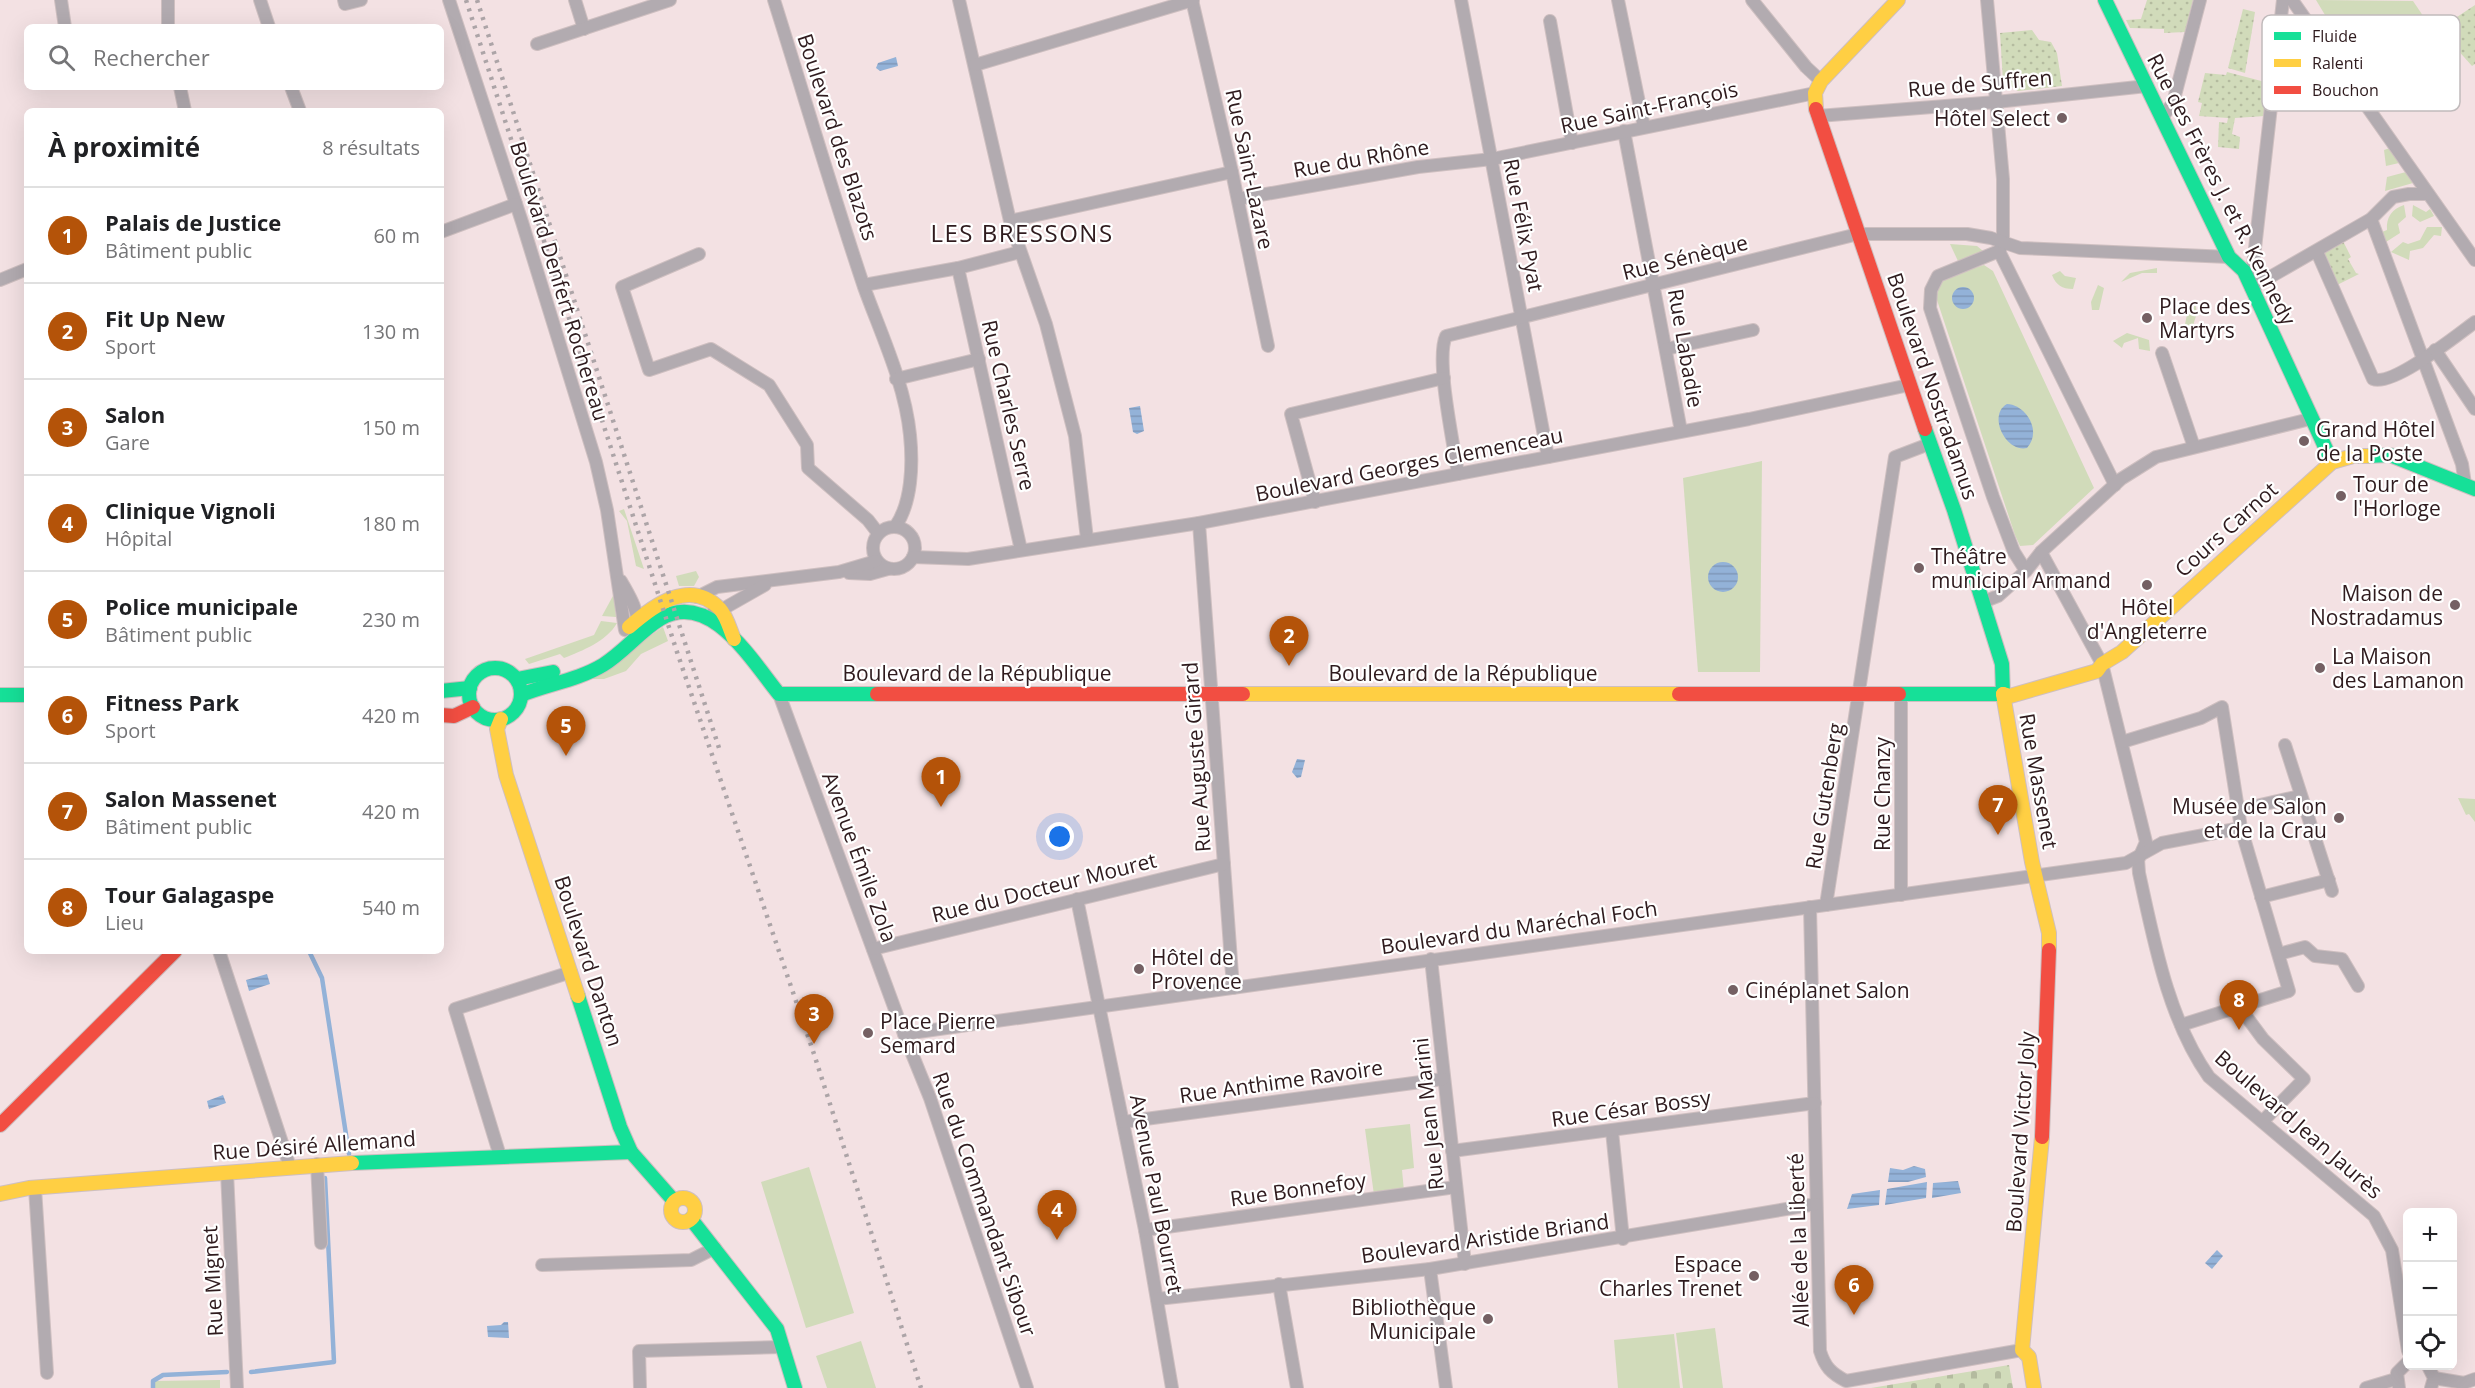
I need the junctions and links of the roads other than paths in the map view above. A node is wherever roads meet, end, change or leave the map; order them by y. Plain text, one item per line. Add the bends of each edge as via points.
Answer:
1 (61, 0) edge
2 (168, 0) edge
3 (260, 0) edge
4 (344, 0) edge
5 (361, 0) edge
6 (449, 0) edge
7 (575, 0) edge
8 (670, 0) edge
9 (774, 0) edge
10 (959, 0) edge
11 (1192, 0) edge
12 (1461, 0) edge
13 (1618, 0) edge
14 (1752, 0) edge
15 (1898, 0) edge
16 (1987, 0) edge
17 (2105, 0) edge
18 (2200, 0) edge
19 (2283, 0) edge
20 (2292, 0) edge
21 (2281, 15) edge
22 (2302, 15) edge
23 (1550, 21) dead end
24 (65, 24) edge
25 (168, 24) edge
26 (268, 24) edge
27 (584, 29) junction
28 (537, 44) dead end
29 (975, 65) junction
30 (2147, 86) junction
31 (1818, 87) junction
32 (181, 90) edge
33 (292, 90) edge
34 (1996, 102) junction
35 (184, 108) edge
36 (299, 108) edge
37 (2271, 111) edge
38 (2369, 111) edge
39 (1818, 117) junction
40 (2163, 117) junction
41 (1644, 127) junction
42 (1624, 131) junction
43 (1572, 143) junction
44 (1492, 159) junction
45 (1232, 172) junction
46 (2428, 195) junction
47 (1238, 199) junction
48 (516, 204) junction
49 (2371, 219) junction
50 (1010, 221) junction
51 (444, 231) edge
52 (1858, 234) junction
53 (2001, 247) junction
54 (1020, 252) junction
55 (2317, 252) junction
56 (699, 254) dead end
57 (2229, 257) junction
58 (2475, 260) edge
59 (958, 268) junction
60 (24, 270) edge
61 (0, 280) edge
62 (864, 285) junction
63 (1655, 285) junction
64 (2251, 288) junction
65 (1522, 318) junction
66 (2475, 322) edge
67 (1753, 330) dead end
68 (1268, 346) dead end
69 (1666, 349) junction
70 (2435, 350) junction
71 (2162, 353) dead end
72 (979, 359) junction
73 (2422, 359) junction
74 (1444, 378) junction
75 (896, 380) junction
76 (1909, 385) junction
77 (2475, 409) edge
78 (2310, 419) junction
79 (1681, 431) junction
80 (1929, 444) junction
81 (2194, 447) junction
82 (1548, 456) junction
83 (2332, 462) junction
84 (1458, 474) junction
85 (2115, 485) junction
86 (2470, 487) edge
87 (909, 493) junction
88 (1315, 502) junction
89 (1199, 523) junction
90 (895, 527) junction
91 (878, 533) junction
92 (910, 533) junction
93 (1087, 539) junction
94 (1021, 550) junction
95 (2041, 552) junction
96 (913, 557) junction
97 (876, 561) junction
98 (888, 569) junction
99 (2026, 571) junction
100 (839, 572) junction
101 (619, 578) junction
102 (774, 581) junction
103 (697, 597) junction
104 (1983, 603) junction
105 (687, 610) junction
106 (721, 610) junction
107 (638, 619) junction
108 (630, 633) junction
109 (738, 645) junction
110 (2102, 664) junction
111 (517, 679) junction
112 (470, 688) junction
113 (444, 691) edge
114 (779, 694) junction
115 (1211, 694) junction
116 (1860, 694) junction
117 (1902, 694) junction
118 (2003, 694) junction
119 (0, 695) edge
120 (24, 695) edge
121 (521, 695) junction
122 (473, 707) junction
123 (444, 716) edge
124 (501, 719) junction
125 (2122, 742) junction
126 (2285, 745) dead end
127 (2300, 796) junction
128 (2238, 810) junction
129 (2241, 828) junction
130 (2138, 859) junction
131 (1224, 864) junction
132 (2036, 876) junction
133 (1901, 895) junction
134 (2261, 897) junction
135 (1077, 899) junction
136 (1826, 905) junction
137 (1810, 907) junction
138 (873, 949) junction
139 (172, 954) edge
140 (220, 954) edge
141 (2279, 954) junction
142 (1431, 959) junction
143 (571, 972) junction
144 (2358, 986) dead end
145 (1233, 988) junction
146 (1100, 1008) junction
147 (2240, 1008) junction
148 (2181, 1025) junction
149 (904, 1034) junction
150 (1443, 1079) junction
151 (1815, 1103) junction
152 (2263, 1121) junction
153 (1123, 1122) junction
154 (0, 1125) edge
155 (1612, 1131) junction
156 (1452, 1150) junction
157 (631, 1152) junction
158 (500, 1156) junction
159 (317, 1164) junction
160 (290, 1167) junction
161 (227, 1172) junction
162 (1456, 1187) junction
163 (35, 1188) junction
164 (0, 1194) edge
165 (1816, 1204) junction
166 (1145, 1230) junction
167 (1623, 1239) junction
168 (321, 1243) dead end
169 (715, 1248) junction
170 (1465, 1264) junction
171 (542, 1265) dead end
172 (1430, 1269) junction
173 (1279, 1284) junction
174 (1156, 1299) junction
175 (2403, 1319) edge
176 (782, 1347) junction
177 (2022, 1350) junction
178 (2403, 1365) edge
179 (47, 1373) dead end
180 (2475, 1379) edge
181 (2397, 1383) edge
182 (2433, 1383) edge
183 (237, 1388) edge
184 (640, 1388) edge
185 (795, 1388) edge
186 (1027, 1388) edge
187 (1172, 1388) edge
188 (1297, 1388) edge
189 (1446, 1388) edge
190 (2034, 1388) edge
191 (2366, 1388) edge

1 - 24 street
2 - 25 street
3 - 26 street
4 - 5 street via 345,4
6 - 48 street, Boulevard Denfert Rochereau
7 - 27 street
8 - 27 street
9 - 62 street, Boulevard des Blazots
10 - 29 street
11 - 29 street
11 - 45 street, Rue Saint-Lazare
12 - 44 street, Rue Félix Pyat
13 - 41 street
14 - 31 street
15 - 31 main road
16 - 34 street
17 - 30 main road, Rue des Frères J. et R. Kennedy
18 - 40 street via 2173,103
19 - 21 street
20 - 22 street
23 - 43 street
27 - 28 street
29 - 50 street
30 - 34 street, Rue de Suffren
30 - 40 main road, Rue des Frères J. et R. Kennedy
31 - 39 main road, Boulevard Nostradamus
31 - 41 street, Rue Saint-François
32 - 35 street
33 - 36 street
34 - 39 street, Rue de Suffren
34 - 53 street via 2003,179
37 - 64 street
38 - 46 street
39 - 52 main road, Boulevard Nostradamus
40 - 57 main road, Rue des Frères J. et R. Kennedy
41 - 42 street, Rue Saint-François
42 - 43 street, Rue Saint-François
42 - 63 street, Rue Labadie
43 - 44 street, Rue Saint-François
44 - 47 street, Rue du Rhône via 1418,166
44 - 65 street, Rue Félix Pyat
45 - 47 street, Rue Saint-Lazare
45 - 50 street
46 - 49 street via 2393,197
46 - 58 street
47 - 68 street, Rue Saint-Lazare
48 - 51 street
48 - 101 street, Boulevard Denfert Rochereau via 596,462
49 - 55 street
49 - 73 street
50 - 54 street
52 - 53 street, Rue Sénèque via 1967,234 1990,238
52 - 63 street, Rue Sénèque
52 - 76 main road, Boulevard Nostradamus
53 - 57 street, Rue Sénèque
53 - 85 street
53 - 99 street via 1938,276 1930,290 1930,308 1993,498 2014,552
54 - 59 street
54 - 93 street via 1046,324 1075,436
55 - 64 street
55 - 73 street via 2373,379 2379,381
56 - 91 street via 622,287 649,370 711,349 769,385 807,445 808,468
57 - 64 main road, Rue des Frères J. et R. Kennedy via 2244,271
59 - 62 street
59 - 72 street, Rue Charles Serre
60 - 61 street
62 - 75 street, Boulevard des Blazots
63 - 65 street, Rue Sénèque
63 - 69 street, Rue Labadie
64 - 78 main road, Rue des Frères J. et R. Kennedy
65 - 74 street, Rue Sénèque via 1446,336 1442,344
65 - 82 street, Rue Félix Pyat
66 - 70 street
67 - 69 street
69 - 79 street, Rue Labadie
70 - 73 street
70 - 77 street
71 - 81 street
72 - 75 street
72 - 94 street, Rue Charles Serre
73 - 86 street
74 - 84 street
74 - 88 street via 1291,414
75 - 87 street, Boulevard des Blazots via 910,435
76 - 79 street, Boulevard Georges Clemenceau
76 - 80 main road, Boulevard Nostradamus
78 - 81 street
78 - 83 main road, Rue des Frères J. et R. Kennedy
79 - 82 street, Boulevard Georges Clemenceau
80 - 104 main road, Boulevard Nostradamus
80 - 116 street, Rue Gutenberg via 1895,458
81 - 85 street via 2156,457
82 - 84 street, Boulevard Georges Clemenceau
83 - 86 main road, Cours Carnot via 2353,456 2390,454
83 - 110 main road, Cours Carnot via 2122,652
84 - 88 street, Boulevard Georges Clemenceau
85 - 95 street
87 - 90 street
87 - 92 street, Boulevard des Blazots
88 - 89 street, Boulevard Georges Clemenceau
89 - 93 street, Boulevard Georges Clemenceau
89 - 115 street, Rue Auguste Girard
90 - 91 street
90 - 92 street
91 - 97 street via 872,550
92 - 96 street via 915,545
93 - 94 street, Boulevard Georges Clemenceau
94 - 96 street, Boulevard Georges Clemenceau via 968,559
95 - 99 street
95 - 110 street, Boulevard Jean Jaurès
96 - 98 street via 900,569
97 - 98 street
97 - 100 street
98 - 100 street via 870,574
99 - 104 street via 1998,596
100 - 102 street
101 - 107 street, Boulevard Denfert Rochereau
101 - 108 street, Boulevard Denfert Rochereau via 621,615
102 - 103 street via 717,586
102 - 106 street
103 - 106 main road
103 - 107 main road via 668,598
104 - 118 main road, Boulevard Nostradamus via 2002,664
105 - 106 street
105 - 108 main road
105 - 109 main road via 703,615
106 - 109 main road
107 - 108 main road
108 - 111 main road via 572,666
108 - 121 main road via 602,665
109 - 114 main road
110 - 118 main road via 2093,661 2007,687
110 - 125 street, Boulevard Jean Jaurès
111 - 112 main road via 503,669 486,669
111 - 121 main road
112 - 113 main road
112 - 122 main road
114 - 115 main road, Boulevard de la République
114 - 138 street, Avenue Émile Zola
115 - 116 main road, Boulevard de la République
115 - 131 street, Rue Auguste Girard
116 - 117 main road, Boulevard de la République
116 - 136 street, Rue Gutenberg
117 - 118 main road, Boulevard de la République
117 - 133 street, Rue Chanzy
118 - 132 main road, Rue Massenet
119 - 120 main road
121 - 124 main road via 518,706
122 - 123 main road via 461,715
122 - 124 main road via 485,718
124 - 143 main road, Boulevard Danton via 497,729 502,758
125 - 128 street via 2201,718 2222,707
125 - 130 street, Boulevard Jean Jaurès via 2146,842
126 - 127 street
127 - 128 street
127 - 134 street via 2330,885
128 - 129 street
129 - 130 street via 2162,843
129 - 134 street
130 - 132 street, Boulevard du Maréchal Foch
130 - 148 street, Boulevard Jean Jaurès via 2149,920
131 - 135 street, Rue du Docteur Mouret
131 - 145 street, Rue Auguste Girard
132 - 133 street, Boulevard du Maréchal Foch
132 - 177 main road, Boulevard Victor Joly via 2049,933 2050,976 2041,1156
133 - 136 street, Boulevard du Maréchal Foch
134 - 141 street
135 - 138 street, Rue du Docteur Mouret
135 - 146 street, Avenue Paul Bourret
136 - 137 street, Boulevard du Maréchal Foch
137 - 142 street, Boulevard du Maréchal Foch
137 - 151 street, Allée de la Liberté
138 - 149 street, Avenue Émile Zola
139 - 154 main road
140 - 160 street
141 - 144 street via 2305,947 2315,956 2342,959
141 - 147 street via 2289,991
142 - 145 street, Boulevard du Maréchal Foch
142 - 150 street, Rue Jean Marini
143 - 157 main road, Boulevard Danton
143 - 158 street via 455,1009
145 - 146 street, Boulevard du Maréchal Foch
146 - 149 street, Boulevard du Maréchal Foch
146 - 153 street, Avenue Paul Bourret
147 - 148 street
147 - 152 street via 2263,1039 2304,1079
148 - 152 street, Boulevard Jean Jaurès via 2209,1077
149 - 186 street, Rue du Commandant Sibour via 930,1098
150 - 153 street, Rue Anthime Ravoire
150 - 156 street, Rue Jean Marini
151 - 155 street, Rue César Bossy
151 - 165 street, Allée de la Liberté
152 - 175 street, Boulevard Jean Jaurès via 2374,1216 2392,1250
153 - 166 street, Avenue Paul Bourret
155 - 156 street, Rue César Bossy
155 - 167 street
156 - 162 street, Rue Jean Marini
157 - 158 main road, Rue Désiré Allemand
157 - 169 main road, Boulevard Danton via 674,1201 692,1201 695,1208 691,1219
158 - 159 main road, Rue Désiré Allemand
159 - 160 main road, Rue Désiré Allemand
159 - 168 street
160 - 161 main road, Rue Désiré Allemand
161 - 163 main road, Rue Désiré Allemand
161 - 183 street, Rue Mignet
162 - 166 street, Rue Bonnefoy
162 - 170 street, Rue Jean Marini
163 - 164 main road, Rue Désiré Allemand
163 - 179 street
165 - 167 street, Boulevard Aristide Briand
165 - 177 street, Allée de la Liberté via 1820,1350 1832,1374 1846,1381
166 - 174 street, Avenue Paul Bourret
167 - 170 street, Boulevard Aristide Briand
169 - 171 street via 691,1260
169 - 176 main road via 767,1313
170 - 172 street, Boulevard Aristide Briand
172 - 173 street, Boulevard Aristide Briand
172 - 189 street
173 - 174 street, Boulevard Aristide Briand
173 - 188 street
174 - 187 street, Avenue Paul Bourret
176 - 184 street via 639,1351
176 - 185 main road
177 - 190 main road, Boulevard Victor Joly via 2028,1357
178 - 181 street
180 - 182 street
181 - 191 street

